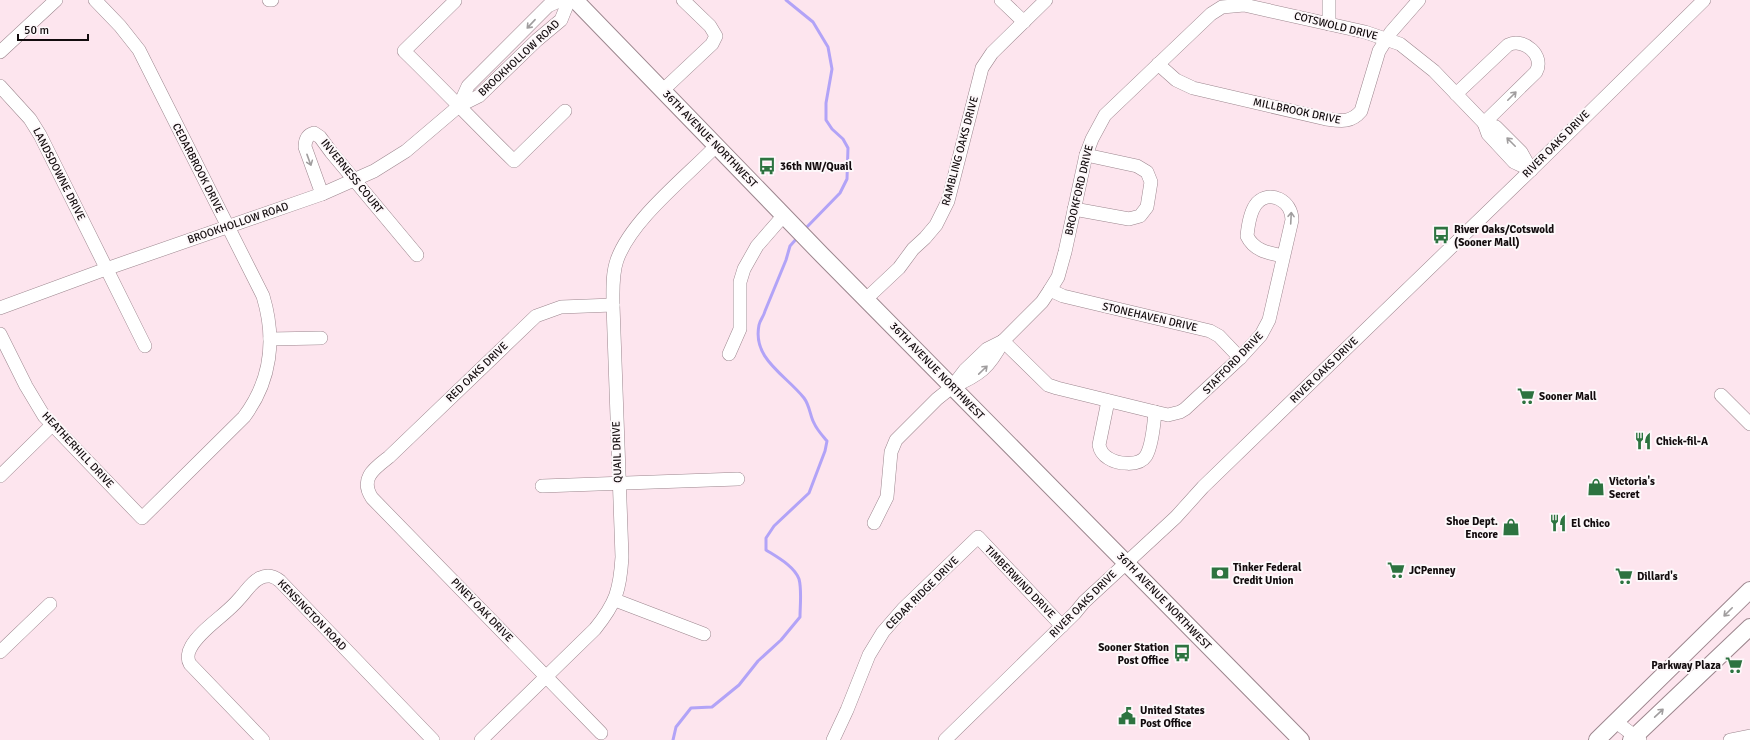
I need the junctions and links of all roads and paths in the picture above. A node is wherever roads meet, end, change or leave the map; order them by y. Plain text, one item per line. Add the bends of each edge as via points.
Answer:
1 (56, 0) edge
2 (95, 0) edge
3 (560, 0) edge
4 (569, 0) edge
5 (575, 0) edge
6 (682, 0) edge
7 (1001, 0) edge
8 (1046, 0) edge
9 (1329, 0) edge
10 (1419, 0) edge
11 (1704, 0) edge
12 (455, 1) edge
13 (1229, 3) edge
14 (1024, 22) junction
15 (1329, 24) junction
16 (1386, 39) junction
17 (0, 52) edge
18 (1158, 64) junction
19 (0, 86) edge
20 (662, 91) junction
21 (1456, 94) junction
22 (459, 106) junction
23 (565, 111) dead end
24 (1484, 123) junction
25 (716, 146) junction
26 (1086, 155) junction
27 (1530, 170) junction
28 (354, 180) junction
29 (322, 194) junction
30 (1074, 209) junction
31 (789, 220) junction
32 (227, 227) junction
33 (417, 255) dead end
34 (1283, 256) junction
35 (106, 269) junction
36 (1050, 290) junction
37 (866, 299) junction
38 (613, 306) junction
39 (0, 308) edge
40 (0, 334) edge
41 (321, 338) dead end
42 (270, 339) junction
43 (1003, 341) junction
44 (145, 346) dead end
45 (730, 354) dead end
46 (1240, 358) junction
47 (952, 387) junction
48 (1721, 395) dead end
49 (1108, 401) junction
50 (1155, 412) junction
51 (1750, 424) edge
52 (52, 425) junction
53 (0, 476) edge
54 (738, 479) dead end
55 (619, 484) junction
56 (367, 485) joint
57 (542, 486) dead end
58 (142, 518) joint
59 (874, 523) dead end
60 (978, 537) joint
61 (1125, 562) junction
62 (1750, 590) edge
63 (615, 600) junction
64 (50, 604) dead end
65 (1062, 626) junction
66 (1750, 627) edge
67 (704, 634) dead end
68 (0, 652) edge
69 (547, 677) junction
70 (1616, 722) junction
71 (601, 733) dead end
72 (1750, 736) edge
73 (1633, 739) edge
74 (263, 740) edge
75 (433, 740) edge
76 (480, 740) edge
77 (833, 740) edge
78 (945, 740) edge
79 (1301, 740) edge
80 (1597, 740) edge
81 (1730, 740) edge

1 - 17 street
2 - 32 street, CEDARBROOK DRIVE via 139,50
3 -> 22 street, BROOKHOLLOW ROAD via 548,6 468,86
4 - 22 street, BROOKHOLLOW ROAD via 561,20 479,96
5 - 20 main road, 36TH AVENUE NORTHWEST
6 - 20 street via 710,26 716,36 712,44
7 - 14 street
8 - 14 street, RAMBLING OAKS DRIVE
9 - 15 street
10 - 16 street, MILLBROOK DRIVE
11 - 27 street, RIVER OAKS DRIVE
12 - 22 street via 404,51
13 - 15 street, COTSWOLD DRIVE
13 - 18 street, BROOKFORD DRIVE via 1211,14
14 - 37 street, RAMBLING OAKS DRIVE via 992,54 982,68 948,201 940,218 899,268
15 - 16 street, COTSWOLD DRIVE
16 - 18 street, MILLBROOK DRIVE via 1377,55 1361,111 1355,118 1346,121 1326,119 1193,88 1176,80
16 - 21 street, COTSWOLD DRIVE via 1400,44 1411,52
18 - 26 street, BROOKFORD DRIVE via 1105,115
19 - 35 street, LANDSDOWNE DRIVE via 26,114 40,135
20 - 25 main road, 36TH AVENUE NORTHWEST
21 - 24 street, COTSWOLD DRIVE
24 -> 21 street via 1536,72 1539,61 1534,52 1519,42 1508,45
22 - 23 street via 514,162
22 - 28 street, BROOKHOLLOW ROAD via 406,151
24 - 27 street, COTSWOLD DRIVE via 1496,127 1521,152
25 - 31 main road, 36TH AVENUE NORTHWEST
25 - 38 street, QUAIL DRIVE via 668,192 626,242 614,274
26 - 30 street, BROOKFORD DRIVE
26 - 30 street via 1142,169 1150,177 1149,195 1140,216 1129,219
27 - 61 street, RIVER OAKS DRIVE via 1208,482 1176,517
28 - 29 street, BROOKHOLLOW ROAD
28 -> 29 street, INVERNESS COURT via 314,132 305,141 305,147
28 - 33 street, INVERNESS COURT
29 - 32 street, BROOKHOLLOW ROAD
30 - 36 street, BROOKFORD DRIVE via 1058,276
31 - 37 main road, 36TH AVENUE NORTHWEST
31 - 45 street via 757,246 744,269 740,282 740,329
32 - 35 street, BROOKHOLLOW ROAD
32 - 42 street, CEDARBROOK DRIVE via 263,296 270,324
34 -> 34 street via 1292,212 1281,200 1260,200 1254,208 1248,236 1252,245 1268,253
34 - 46 street, STAFFORD DRIVE via 1265,330
35 - 39 street, BROOKHOLLOW ROAD
35 - 44 street, LANDSDOWNE DRIVE
36 - 43 street, BROOKFORD DRIVE via 1042,302
36 - 46 street, STONEHAVEN DRIVE via 1064,296 1210,331 1219,336
37 - 47 main road, 36TH AVENUE NORTHWEST
38 - 55 street, QUAIL DRIVE
38 - 56 street, RED OAKS DRIVE via 561,307 536,316 373,470 368,477
40 - 52 street, HEATHERHILL DRIVE via 33,400
41 - 42 street
42 - 58 street, CEDARBROOK DRIVE via 267,368 252,406 234,428
43 - 47 street, BROOKFORD DRIVE via 994,358 974,378
43 - 49 street via 1048,385
46 - 50 street, STAFFORD DRIVE via 1186,409 1168,415
47 - 59 street, BROOKFORD DRIVE via 896,440 891,452 888,497
47 - 61 main road, 36TH AVENUE NORTHWEST
48 - 51 street
49 - 50 street
49 - 50 street via 1099,445 1108,458 1115,461 1133,463 1146,456
52 - 53 street
52 - 58 street, HEATHERHILL DRIVE
54 - 55 street
55 - 57 street
55 - 63 street, QUAIL DRIVE via 622,557
56 - 69 street, PINEY OAK DRIVE via 372,498
60 - 65 street, TIMBERWIND DRIVE
60 - 77 street, CEDAR RIDGE DRIVE via 903,609 883,632 869,655 848,710
61 - 65 street, RIVER OAKS DRIVE
61 - 79 main road, 36TH AVENUE NORTHWEST
62 -> 70 main road
63 - 67 street
63 - 69 street, QUAIL DRIVE via 595,629
64 - 68 street
65 - 78 street, RIVER OAKS DRIVE
73 -> 66 main road
69 - 71 street, PINEY OAK DRIVE
69 - 76 street, QUAIL DRIVE
70 - 73 street
70 - 80 main road
72 - 81 street
74 - 75 street, KENSINGTON ROAD via 188,660 196,638 254,582 265,576 275,577

